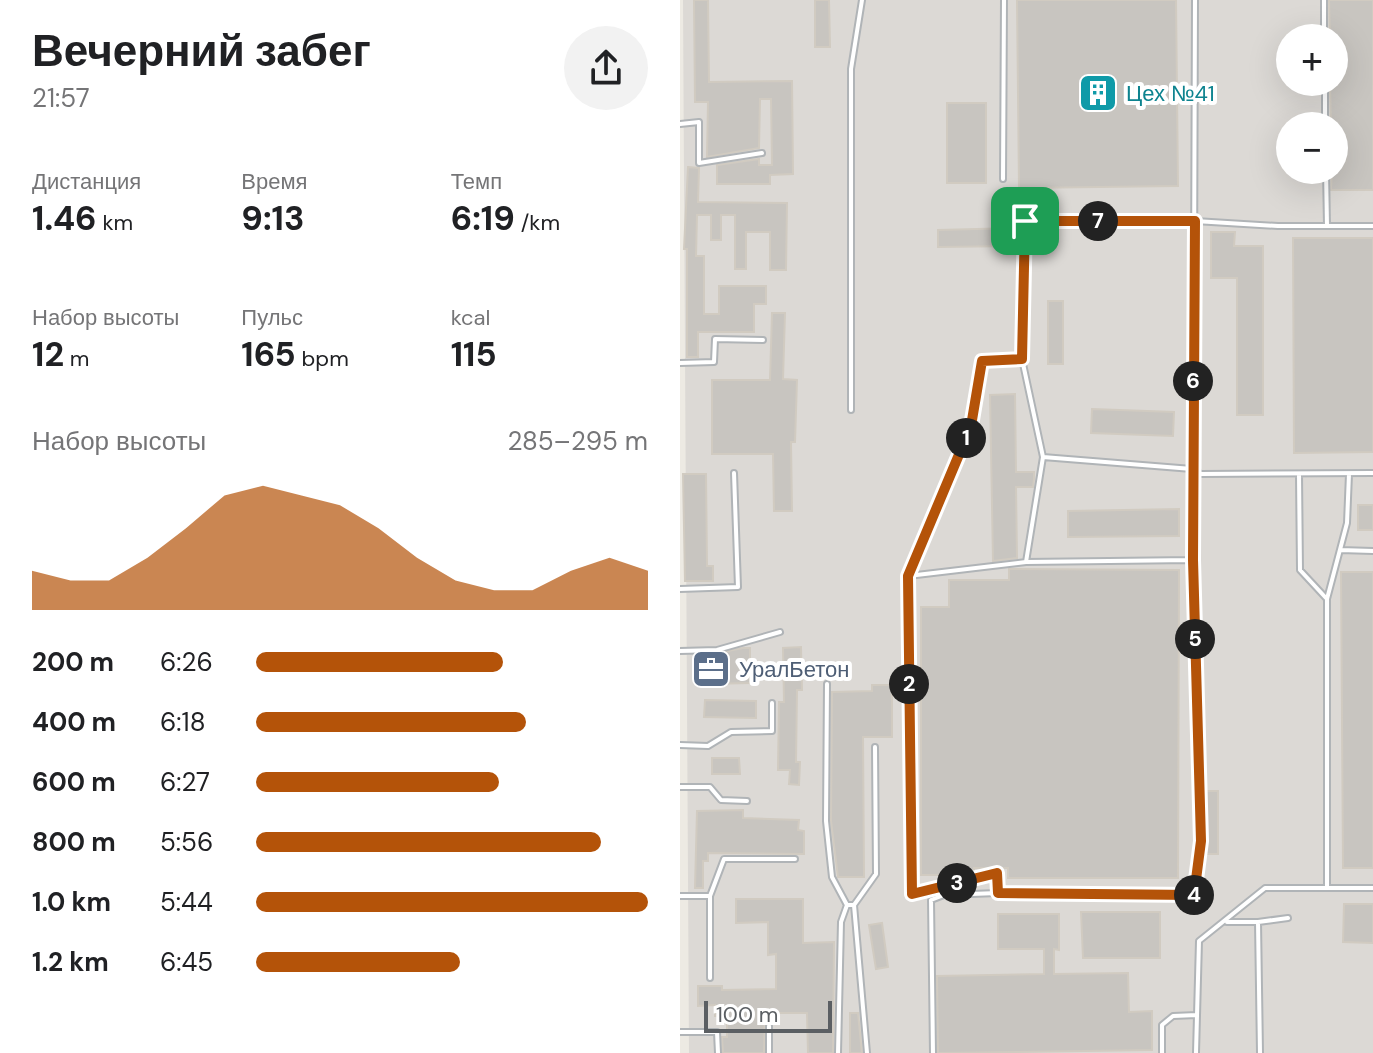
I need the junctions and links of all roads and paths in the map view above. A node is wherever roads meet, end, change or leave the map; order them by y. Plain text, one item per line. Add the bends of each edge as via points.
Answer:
1 (862, 0) edge
2 (1004, 0) edge
3 (1195, 0) edge
4 (1324, 0) edge
5 (1324, 24) edge
6 (680, 124) edge
7 (762, 153) dead end
8 (1003, 179) dead end
9 (1326, 184) edge
10 (1195, 221) junction
11 (1327, 226) junction
12 (1373, 226) edge
13 (763, 340) dead end
14 (1022, 359) junction
15 (680, 363) edge
16 (851, 410) dead end
17 (1043, 457) junction
18 (1192, 469) junction
19 (734, 473) dead end
20 (1373, 473) edge
21 (1349, 474) junction
22 (1299, 475) junction
23 (1340, 550) junction
24 (1373, 551) edge
25 (1193, 560) junction
26 (1026, 562) junction
27 (908, 576) junction
28 (680, 589) edge
29 (1327, 599) junction
30 (780, 632) dead end
31 (680, 651) edge
32 (827, 684) dead end
33 (772, 703) dead end
34 (680, 745) edge
35 (875, 747) dead end
36 (680, 787) edge
37 (747, 801) dead end
38 (795, 859) dead end
39 (1327, 888) junction
40 (1373, 888) edge
41 (998, 893) junction
42 (680, 896) edge
43 (710, 896) junction
44 (847, 905) junction
45 (854, 905) junction
46 (1288, 918) dead end
47 (1224, 922) junction
48 (1258, 922) junction
49 (710, 978) dead end
50 (1197, 1015) junction
51 (769, 1026) dead end
52 (680, 1032) edge
53 (718, 1053) edge
54 (769, 1053) edge
55 (838, 1053) edge
56 (867, 1053) edge
57 (933, 1053) edge
58 (1162, 1053) edge
59 (1196, 1053) edge
60 (1260, 1053) edge

1 - 16 lane via 851,69
2 - 8 lane
3 - 10 lane
4 - 5 lane
6 - 7 lane via 699,122 699,163
9 - 11 lane
10 - 11 lane
10 - 14 lane via 1025,221
10 - 18 lane
11 - 12 lane
13 - 15 lane via 715,339 714,362
14 - 17 lane
14 - 27 lane via 982,361 971,426
17 - 18 lane
17 - 26 lane
18 - 22 lane via 1201,474
18 - 25 lane
19 - 28 lane via 738,587
20 - 21 lane
21 - 22 lane
21 - 23 lane
22 - 29 lane via 1300,570
23 - 24 lane
23 - 29 lane
25 - 26 lane
25 - 41 lane via 1201,841 1194,895
26 - 27 lane
27 - 41 lane via 912,894 997,873
29 - 39 lane
30 - 31 lane via 717,650
32 - 44 lane via 826,821 832,877
33 - 34 lane via 772,731 731,732 708,746
35 - 45 lane via 876,874
36 - 37 lane via 710,787 721,800
38 - 43 lane via 724,859
39 - 40 lane
39 - 47 lane via 1265,888
41 - 57 lane via 931,900
42 - 43 lane
43 - 49 lane
44 - 45 lane
44 - 55 lane via 839,941
45 - 56 lane
46 - 48 lane
47 - 48 lane
47 - 50 lane via 1199,941
48 - 60 lane
50 - 58 lane via 1173,1016 1162,1025
50 - 59 lane
51 - 54 lane
52 - 53 lane via 717,1032

